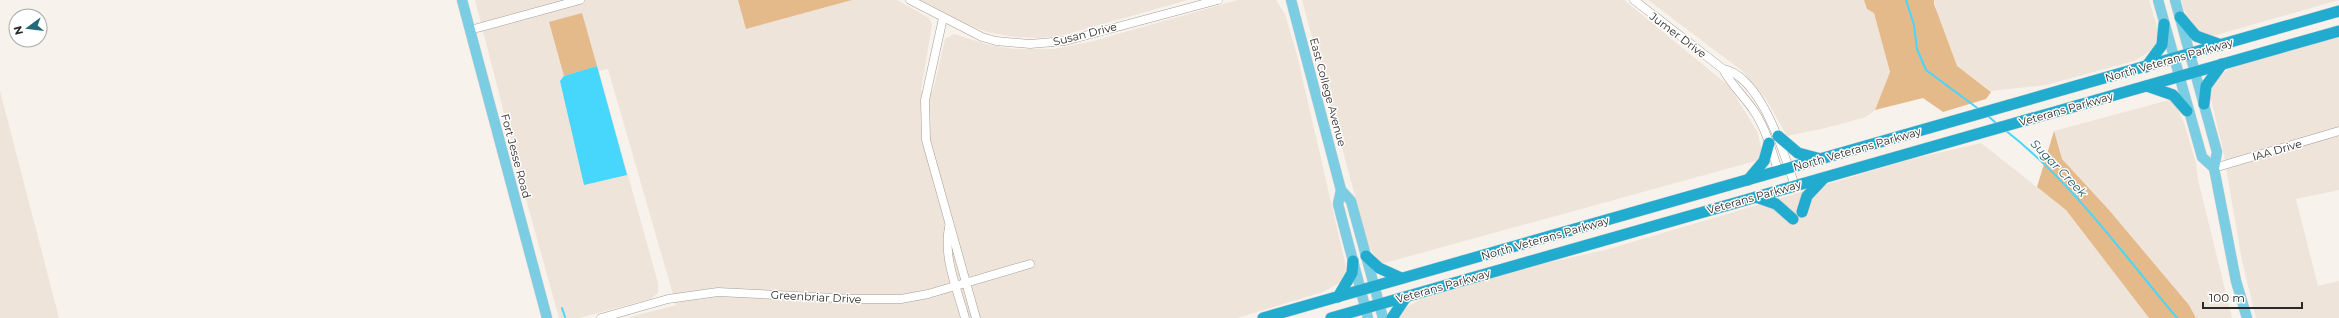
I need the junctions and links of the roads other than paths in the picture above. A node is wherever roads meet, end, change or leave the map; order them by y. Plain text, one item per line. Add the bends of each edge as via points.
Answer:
1 (462, 0) edge
2 (580, 0) edge
3 (910, 0) edge
4 (1218, 0) edge
5 (1282, 0) edge
6 (1291, 0) edge
7 (1634, 0) edge
8 (2158, 0) edge
9 (2175, 0) edge
10 (2339, 11) edge
11 (1294, 12) junction
12 (2180, 17) junction
13 (943, 18) junction
14 (2164, 24) junction
15 (470, 30) junction
16 (2339, 30) edge
17 (2221, 45) junction
18 (2190, 54) junction
19 (2173, 58) junction
20 (2223, 64) junction
21 (2146, 67) junction
22 (1723, 69) junction
23 (2195, 72) junction
24 (2178, 77) junction
25 (2146, 86) junction
26 (2204, 104) junction
27 (2188, 111) junction
28 (2339, 131) edge
29 (1778, 136) junction
30 (1769, 143) junction
31 (1821, 159) junction
32 (2214, 168) junction
33 (1784, 170) junction
34 (1824, 178) junction
35 (1748, 180) junction
36 (1795, 186) junction
37 (1341, 190) junction
38 (1756, 197) junction
39 (1802, 212) dead end
40 (1793, 219) dead end
41 (949, 227) junction
42 (1366, 256) junction
43 (1353, 261) junction
44 (1030, 264) dead end
45 (1401, 278) junction
46 (966, 283) junction
47 (956, 286) junction
48 (1375, 286) junction
49 (1360, 290) junction
50 (1338, 297) junction
51 (1406, 297) junction
52 (1380, 304) junction
53 (1366, 313) edge
54 (547, 318) edge
55 (600, 318) edge
56 (965, 318) edge
57 (976, 318) edge
58 (1263, 318) edge
59 (1335, 318) edge
60 (1383, 318) edge
61 (1392, 318) edge
62 (2246, 318) edge

1 - 15 main road, Fort Jesse Road
2 - 15 street
3 - 13 street, Susan Drive
4 - 13 street, Susan Drive via 1049,43 996,41
5 - 11 main road
6 - 11 main road, East College Avenue
7 - 22 street, Jumer Drive
8 - 14 main road
9 - 12 main road
10 - 17 highway, North Veterans Parkway
11 - 37 main road, East College Avenue
12 - 17 highway via 2196,36
12 - 18 main road
13 - 41 street via 926,90 924,124
14 - 19 main road
14 - 21 highway via 2162,45
15 - 54 main road, Fort Jesse Road
16 - 20 highway, North Veterans Parkway
17 - 18 highway, North Veterans Parkway
18 - 19 highway, North Veterans Parkway
18 - 23 main road
19 - 21 highway, North Veterans Parkway
19 - 24 main road
20 - 23 highway, North Veterans Parkway
20 - 26 highway via 2206,86
21 - 31 highway, North Veterans Parkway
22 - 29 street, Jumer Drive via 1732,71 1741,79 1763,106
22 - 30 street, Jumer Drive via 1728,80 1754,111
23 - 24 highway, North Veterans Parkway
23 - 26 main road
24 - 25 highway, Veterans Parkway
24 - 27 main road
25 - 27 highway via 2173,95
25 - 34 highway, Veterans Parkway
26 - 32 main road via 2216,152
27 - 32 main road via 2202,157
28 - 32 street, IAA Drive
29 - 31 highway via 1798,154
29 - 33 street, Jumer Drive
30 - 33 street, Jumer Drive
30 - 35 highway via 1764,161
31 - 33 highway, North Veterans Parkway
32 - 62 main road via 2234,273
33 - 35 highway, North Veterans Parkway
33 - 36 street, Jumer Drive
34 - 36 highway, Veterans Parkway
34 - 39 highway via 1807,196
35 - 45 highway, North Veterans Parkway
36 - 38 highway, Veterans Parkway
37 - 42 main road, East College Avenue via 1351,201
37 - 43 main road, East College Avenue via 1338,204
38 - 40 highway via 1776,204
38 - 51 highway, Veterans Parkway
41 - 46 street via 956,242
41 - 47 street via 949,262
42 - 45 highway via 1379,268
42 - 48 main road, East College Avenue
43 - 49 main road, East College Avenue
43 - 50 highway via 1352,273
44 - 46 street, Greenbriar Drive
45 - 48 highway, North Veterans Parkway
46 - 47 street, Greenbriar Drive
46 - 57 street
47 - 55 street, Greenbriar Drive via 928,294 887,300 737,292 704,293 668,299
47 - 56 street
48 - 49 highway
48 - 52 main road, East College Avenue
49 - 50 highway
49 - 53 main road, East College Avenue
50 - 58 highway
51 - 52 highway, Veterans Parkway
51 - 61 highway
52 - 53 highway, Veterans Parkway
52 - 60 main road, East College Avenue
53 - 59 highway, Veterans Parkway

